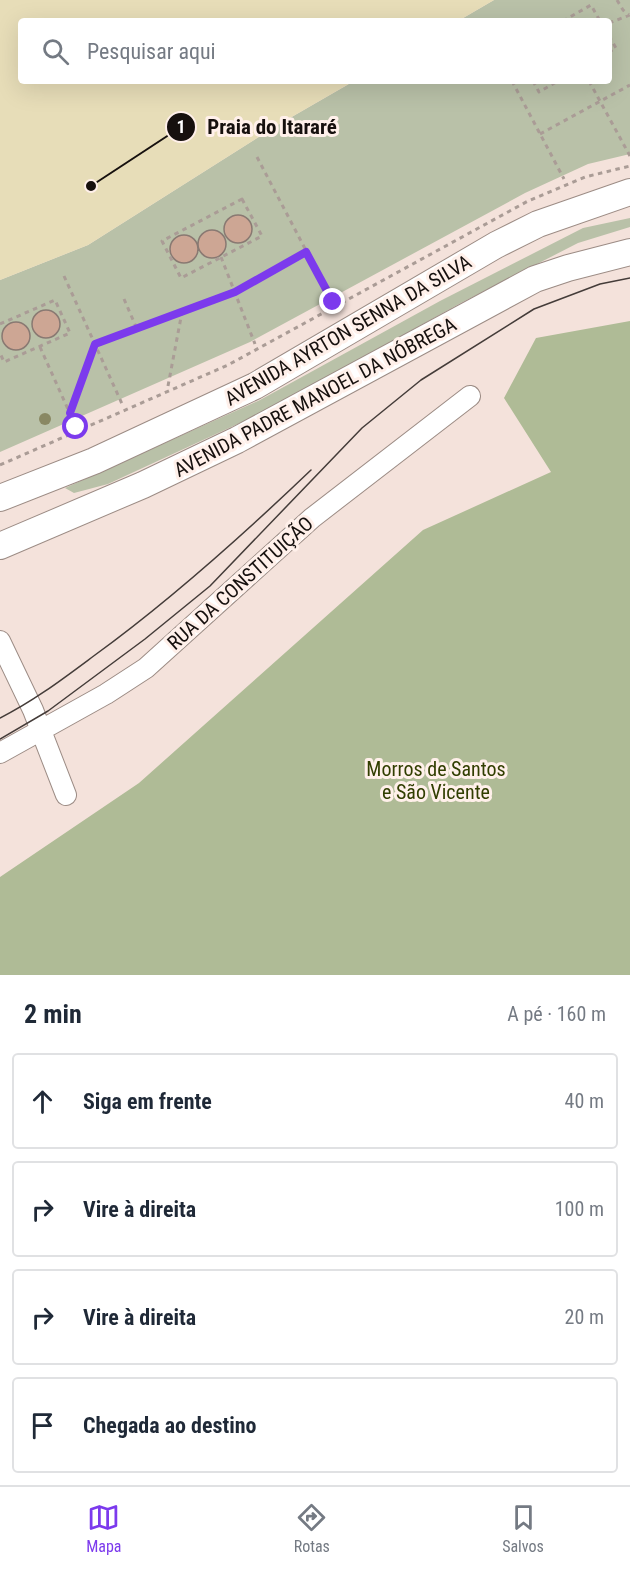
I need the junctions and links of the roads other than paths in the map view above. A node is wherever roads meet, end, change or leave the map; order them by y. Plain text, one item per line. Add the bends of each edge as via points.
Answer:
1 (622, 196) edge
2 (624, 253) edge
3 (470, 396) dead end
4 (0, 498) edge
5 (0, 546) edge
6 (0, 641) edge
7 (41, 730) junction
8 (0, 753) edge
9 (66, 795) dead end

1 - 4 main road, AVENIDA AYRTON SENNA DA SILVA via 538,224 255,386 94,461
2 - 5 main road, AVENIDA PADRE MANOEL DA NÓBREGA via 536,279 237,441
3 - 7 street, RUA DA CONSTITUIÇÃO via 312,518 146,668
6 - 7 street
7 - 8 street, RUA DA CONSTITUIÇÃO
7 - 9 street

